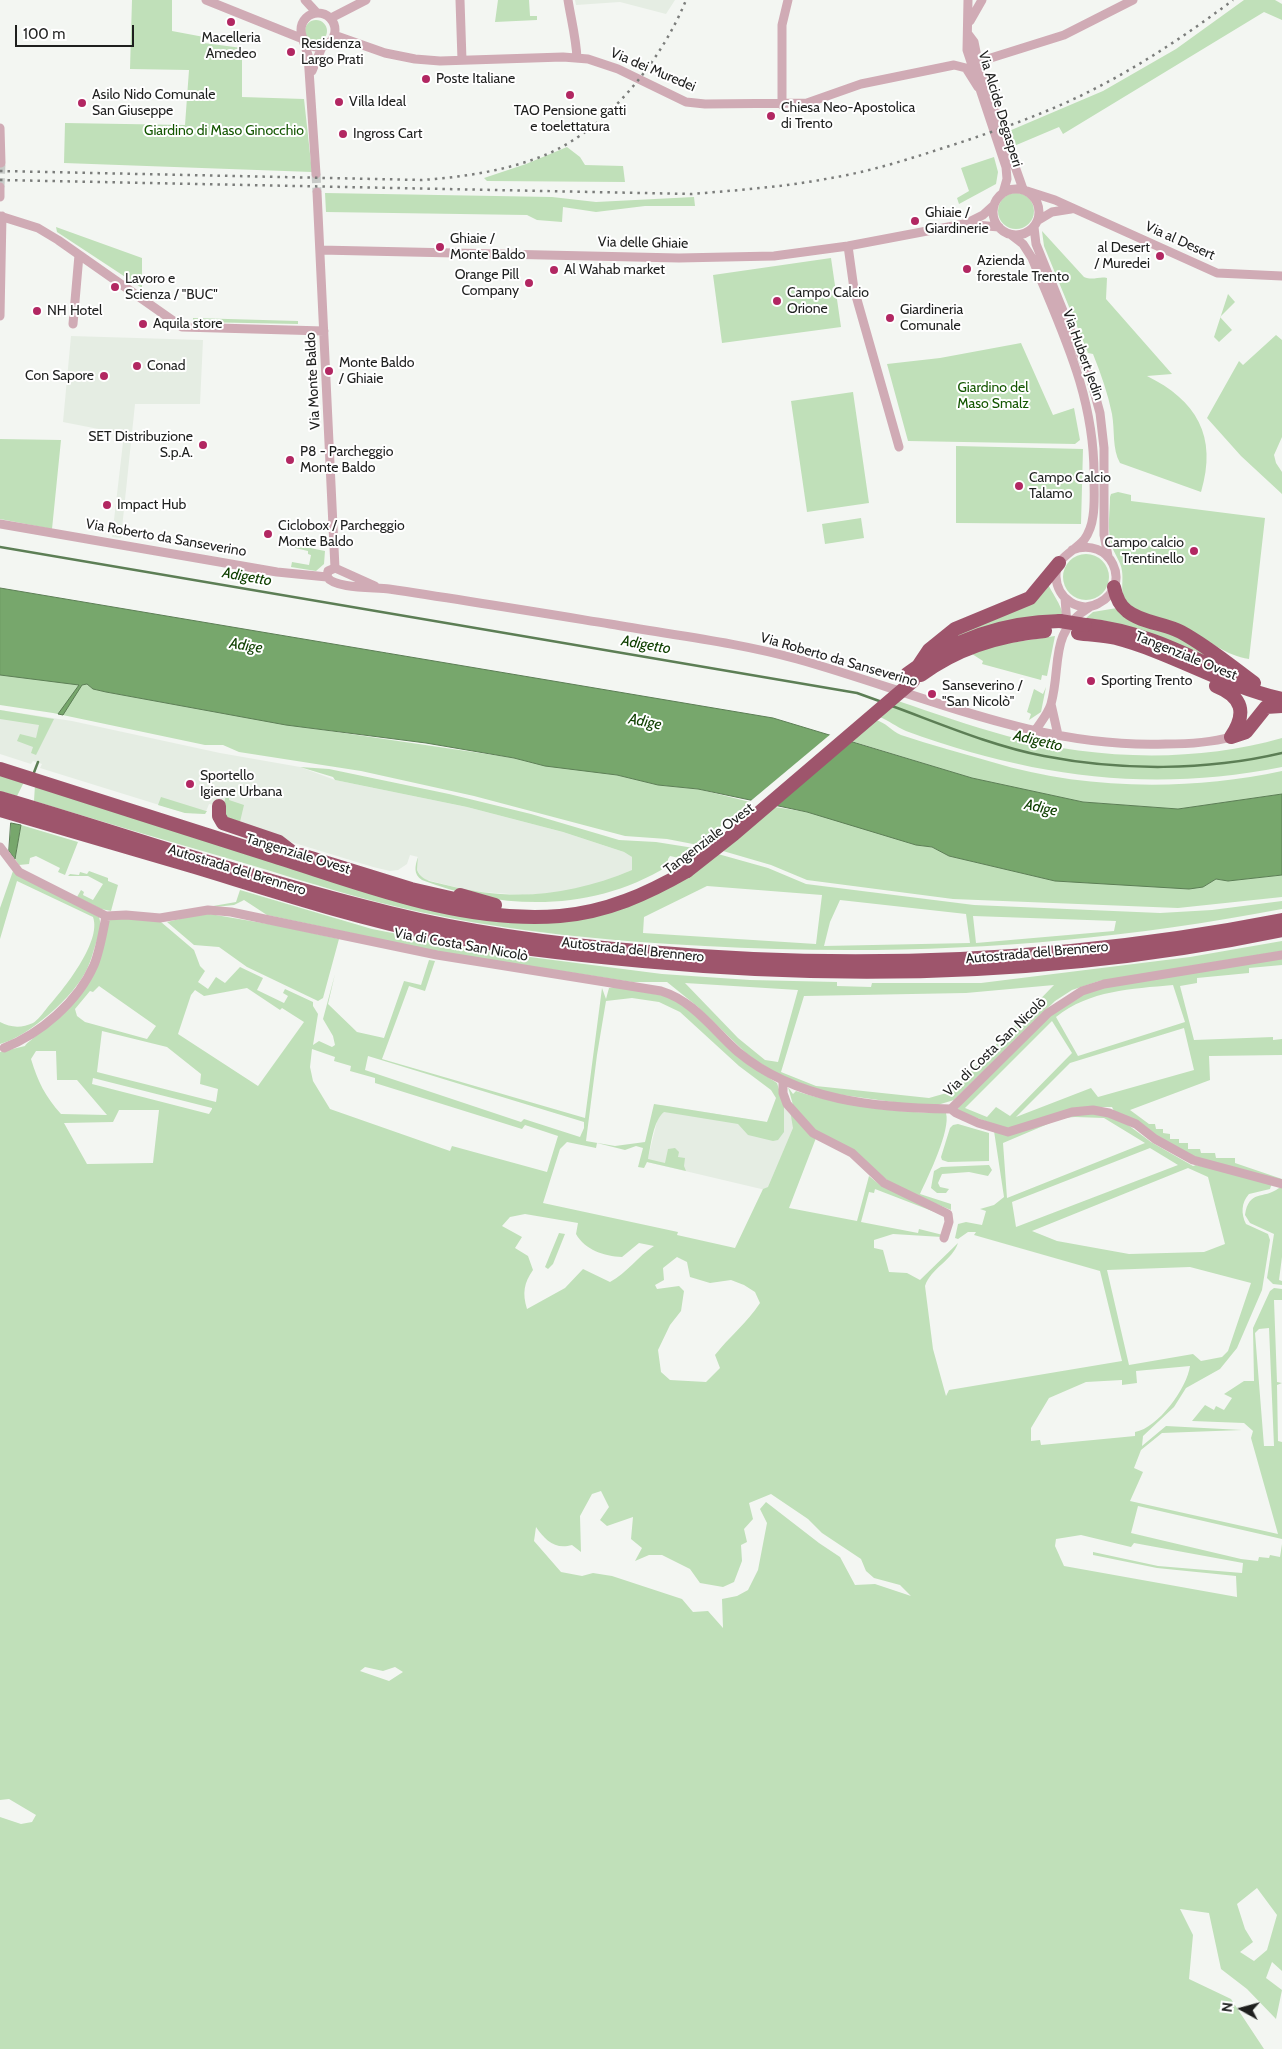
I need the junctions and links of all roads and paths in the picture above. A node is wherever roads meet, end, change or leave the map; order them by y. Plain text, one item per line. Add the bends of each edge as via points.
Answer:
1 (206, 0) edge
2 (305, 0) edge
3 (366, 0) edge
4 (460, 0) edge
5 (568, 0) edge
6 (788, 0) edge
7 (968, 0) edge
8 (982, 0) edge
9 (1133, 0) edge
10 (317, 13) junction
11 (331, 18) junction
12 (968, 23) junction
13 (968, 34) junction
14 (334, 35) junction
15 (303, 39) junction
16 (322, 47) junction
17 (577, 58) junction
18 (462, 60) junction
19 (978, 62) junction
20 (310, 76) junction
21 (978, 87) junction
22 (782, 105) junction
23 (0, 128) edge
24 (1, 163) edge
25 (316, 174) tunnel mouth
26 (0, 187) edge
27 (1025, 190) junction
28 (317, 192) tunnel mouth
29 (1003, 192) junction
30 (0, 197) edge
31 (994, 205) junction
32 (1072, 209) junction
33 (1, 216) edge
34 (964, 224) junction
35 (1035, 224) junction
36 (999, 227) junction
37 (1010, 234) junction
38 (848, 246) junction
39 (320, 250) junction
40 (79, 255) junction
41 (1282, 276) edge
42 (0, 316) edge
43 (73, 324) dead end
44 (324, 331) junction
45 (900, 447) dead end
46 (0, 524) edge
47 (1072, 550) junction
48 (1108, 556) junction
49 (1059, 562) junction
50 (337, 569) junction
51 (327, 578) junction
52 (335, 583) junction
53 (377, 587) junction
54 (1114, 588) junction
55 (1065, 598) junction
56 (1091, 606) junction
57 (1070, 627) junction
58 (1174, 660) junction
59 (919, 665) junction
60 (910, 678) junction
61 (1254, 684) junction
62 (1282, 691) edge
63 (1282, 699) edge
64 (1051, 704) junction
65 (1282, 706) edge
66 (1035, 731) junction
67 (1058, 736) junction
68 (1231, 737) junction
69 (0, 760) edge
70 (0, 769) edge
71 (32, 775) junction
72 (0, 798) edge
73 (219, 806) dead end
74 (9, 808) edge
75 (31, 813) junction
76 (0, 847) edge
77 (292, 852) junction
78 (684, 867) junction
79 (106, 916) junction
80 (1282, 920) edge
81 (1282, 930) edge
82 (1282, 955) edge
83 (4, 1048) dead end
84 (783, 1082) junction
85 (951, 1109) junction
86 (1282, 1184) edge
87 (944, 1238) dead end

1 - 15 street
2 - 10 street
3 - 11 street
4 - 18 street
5 - 17 street
6 - 22 street via 781,40
7 - 12 street, Via Alcide Degasperi
8 - 12 street
9 - 19 street via 1064,35
10 - 11 street
10 - 15 street via 308,15 302,22 300,31
11 - 14 street
12 - 13 street, Via Alcide Degasperi
13 - 19 street, Via Alcide Degasperi via 974,42
13 - 21 street, Via Alcide Degasperi via 968,50
14 - 16 street
14 - 18 street, Via dei Muredei via 402,57
15 - 16 street via 313,47
15 - 20 street
16 - 20 street
17 - 18 street, Via dei Muredei
17 - 22 street, Via dei Muredei via 618,69 686,102
19 - 27 street, Via Alcide Degasperi
20 - 25 street
21 - 22 street, Via dei Muredei via 969,72 954,65 861,84 807,103
21 - 29 street, Via Alcide Degasperi via 1006,167
23 - 24 street
26 - 30 street
27 - 29 street
27 - 32 street, Via al Desert
27 - 35 street via 1038,204
28 - 39 street, Via Monte Baldo
29 - 31 street
31 - 34 street, Via delle Ghiaie via 983,215
31 - 36 street via 993,215
32 - 35 street via 1052,212
32 - 41 street, Via al Desert via 1217,273
33 - 40 street via 38,228
33 - 42 street
34 - 36 street, Via delle Ghiaie
34 - 38 street, Via delle Ghiaie
35 - 37 street via 1023,234
35 - 48 street, Via Hubert Jedin via 1036,244 1091,380 1100,413 1104,448 1104,535
36 - 37 street
37 - 47 street, Via Hubert Jedin via 1023,244 1032,258 1080,378 1089,412 1094,446 1094,514 1084,540
38 - 39 street, Via delle Ghiaie via 774,256 678,258
38 - 45 street via 854,289
39 - 44 street, Via Monte Baldo
40 - 43 street
40 - 44 street via 182,327
44 - 50 street, Via Monte Baldo
46 - 51 street, Via Roberto da Sanseverino
47 - 48 street via 1090,547
47 - 49 street, Via Hubert Jedin
48 - 54 street, Via Hubert Jedin via 1115,568
49 - 55 street via 1057,584
49 - 59 highway via 1030,598 955,628 929,650
50 - 51 street via 328,571
50 - 52 street via 341,577
50 - 53 street, Via Roberto da Sanseverino
51 - 52 street, Via Roberto da Sanseverino
52 - 53 street, Via Roberto da Sanseverino
53 - 66 street, Via Roberto da Sanseverino via 769,651
54 - 56 street via 1105,600
54 - 61 highway via 1125,610 1198,642
55 - 56 street via 1077,606
55 - 57 street
56 - 57 street via 1080,613
57 - 58 highway, Tangenziale Ovest via 1116,638
57 - 59 highway, Tangenziale Ovest via 1021,624 980,634 954,644
57 - 60 highway, Tangenziale Ovest via 1011,636 973,647
57 - 61 highway, Tangenziale Ovest via 1118,629 1159,641
57 - 64 street via 1059,650
58 - 63 highway, Tangenziale Ovest via 1252,692
58 - 68 highway via 1184,671 1230,692 1238,702 1240,724
59 - 60 highway, Tangenziale Ovest
60 - 78 highway, Tangenziale Ovest, bridge via 734,834
61 - 62 highway, Tangenziale Ovest
64 - 66 street
64 - 67 street
65 - 68 highway via 1266,707 1246,732
66 - 67 street, Via Roberto da Sanseverino
67 - 68 street, Via Roberto da Sanseverino via 1140,745 1200,743
69 - 71 highway, Tangenziale Ovest
70 - 71 highway, Tangenziale Ovest
71 - 77 highway, Tangenziale Ovest
71 - 78 highway, Tangenziale Ovest via 362,884 449,908 491,914 553,916 598,910 633,899
72 - 74 highway, Autostrada del Brennero
73 - 77 highway via 223,823 279,842
74 - 75 highway, Autostrada del Brennero
75 - 80 highway, Autostrada del Brennero via 390,914 490,933 705,957 819,962 928,961 1104,948
75 - 81 highway, Autostrada del Brennero via 286,895 415,929 484,943 587,956 706,967 923,972 1103,960
76 - 79 street via 19,872
77 - 78 highway, Tangenziale Ovest via 411,889 495,905 553,907 606,898
79 - 83 street via 94,966 75,994 37,1032
79 - 84 street, Via di Costa San Nicolò via 126,914 160,918 214,910 242,913 437,956 661,991 688,1004 738,1051
82 - 85 street, Via di Costa San Nicolò via 1104,984 1082,991 1048,1013
84 - 85 street, Via di Costa San Nicolò via 828,1097
84 - 87 street via 787,1104 813,1133 852,1153 884,1183 948,1214
85 - 86 street via 978,1123 1008,1132 1072,1112 1093,1110 1110,1113 1136,1124 1155,1139 1193,1160

